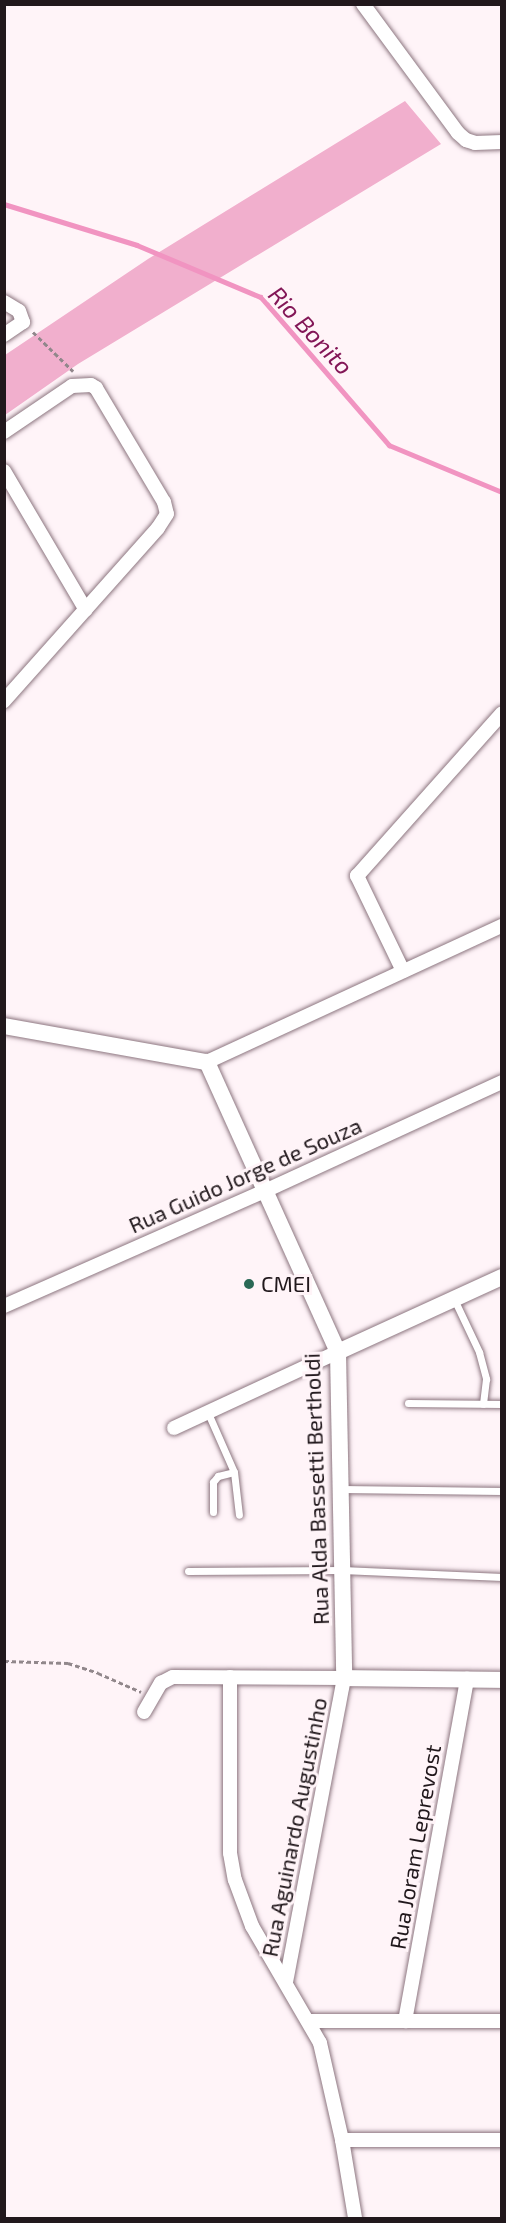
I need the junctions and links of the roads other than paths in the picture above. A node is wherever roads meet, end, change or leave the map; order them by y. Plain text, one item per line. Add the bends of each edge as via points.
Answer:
1 (363, 4) edge
2 (501, 142) edge
3 (4, 302) edge
4 (4, 335) edge
5 (4, 432) edge
6 (4, 471) edge
7 (86, 610) junction
8 (4, 701) edge
9 (501, 713) edge
10 (501, 926) edge
11 (403, 971) junction
12 (4, 1026) edge
13 (207, 1062) junction
14 (501, 1082) edge
15 (265, 1191) junction
16 (501, 1277) edge
17 (454, 1299) junction
18 (4, 1306) edge
19 (338, 1352) junction
20 (408, 1403) dead end
21 (483, 1404) junction
22 (501, 1404) edge
23 (208, 1413) junction
24 (174, 1428) dead end
25 (234, 1472) junction
26 (341, 1489) junction
27 (501, 1491) edge
28 (213, 1512) dead end
29 (238, 1515) dead end
30 (342, 1570) junction
31 (188, 1571) dead end
32 (501, 1577) edge
33 (230, 1677) junction
34 (344, 1678) junction
35 (467, 1679) junction
36 (501, 1680) edge
37 (144, 1712) dead end
38 (286, 1983) junction
39 (310, 2021) junction
40 (405, 2021) junction
41 (501, 2021) edge
42 (342, 2140) junction
43 (501, 2140) edge
44 (355, 2218) edge

1 - 2 street via 458,133 476,143
3 - 4 street via 19,311 23,322
5 - 7 street via 72,386 85,383 96,388 164,502 167,514 158,528
6 - 7 street
7 - 8 street
9 - 11 street via 357,876
10 - 11 street
11 - 13 street
12 - 13 street
13 - 15 street, Rua Alda Bassetti Bertholdi
14 - 15 street, Rua Guido Jorge de Souza
15 - 18 street, Rua Guido Jorge de Souza
15 - 19 street, Rua Alda Bassetti Bertholdi
16 - 17 street
17 - 19 street
17 - 21 lane via 486,1378
19 - 23 street
19 - 26 street, Rua Alda Bassetti Bertholdi
20 - 21 lane
21 - 22 lane
23 - 24 street
23 - 25 lane
25 - 28 lane via 218,1476 213,1482
25 - 29 lane
26 - 27 lane
26 - 30 street, Rua Alda Bassetti Bertholdi
30 - 31 lane
30 - 32 lane
30 - 34 street, Rua Alda Bassetti Bertholdi
33 - 34 street
33 - 37 street via 173,1677 161,1683
33 - 38 street via 230,1853 235,1880 252,1926
34 - 35 street
34 - 38 street, Rua Aguinardo Augustinho
35 - 36 street
35 - 40 street, Rua Joram Leprevost
38 - 39 street
39 - 40 street
39 - 42 street via 327,2065
40 - 41 street
42 - 43 street
42 - 44 street

